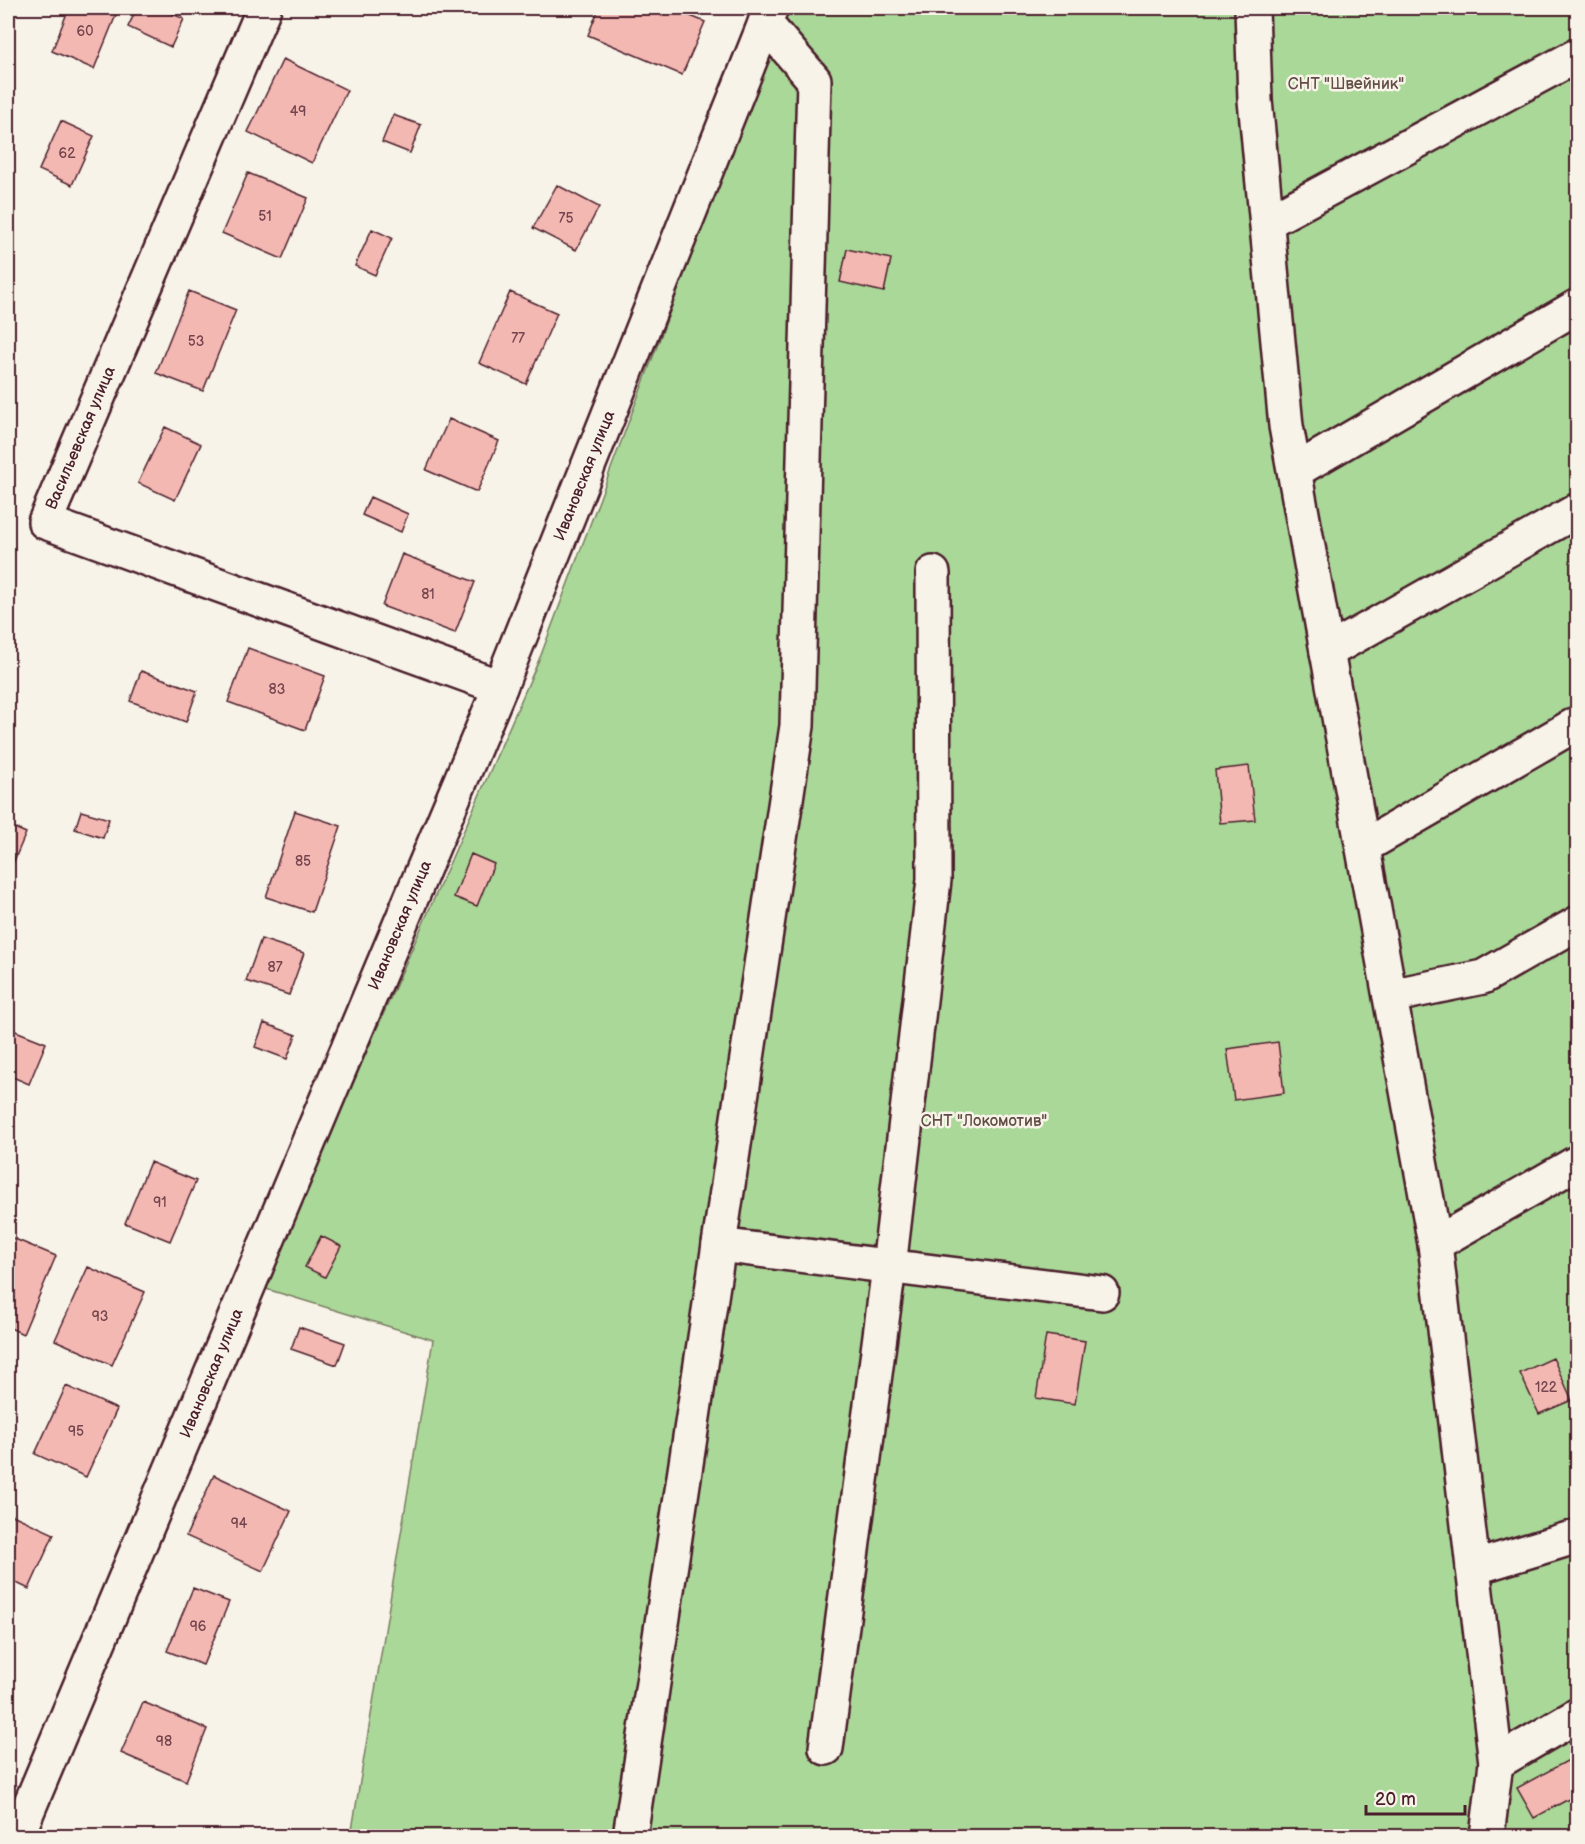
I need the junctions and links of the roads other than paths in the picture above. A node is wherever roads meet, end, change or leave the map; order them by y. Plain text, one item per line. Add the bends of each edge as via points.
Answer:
1 (264, 8) edge
2 (1252, 8) edge
3 (768, 15) edge
4 (1578, 55) edge
5 (1267, 222) junction
6 (1578, 306) edge
7 (1294, 471) junction
8 (1578, 510) edge
9 (933, 573) dead end
10 (1327, 652) junction
11 (501, 687) junction
12 (1578, 723) edge
13 (1363, 847) junction
14 (1578, 923) edge
15 (1390, 996) junction
16 (1578, 1162) edge
17 (1435, 1244) junction
18 (719, 1245) junction
19 (889, 1266) junction
20 (1102, 1293) dead end
21 (1578, 1536) edge
22 (1473, 1568) junction
23 (1578, 1715) edge
24 (826, 1748) dead end
25 (1496, 1762) junction
26 (17, 1836) edge
27 (630, 1836) edge
28 (1487, 1836) edge

1 - 11 street, Васильевская улица via 45,522
2 - 5 street via 1255,100
3 - 11 street, Ивановская улица
3 - 18 street via 814,80 797,726
4 - 5 street
5 - 7 street via 1286,426
6 - 7 street
7 - 10 street
8 - 10 street
9 - 19 street via 934,880
10 - 13 street
11 - 26 street, Ивановская улица
12 - 13 street
13 - 15 street
14 - 15 street via 1483,977
15 - 17 street
16 - 17 street
17 - 22 street
18 - 19 street
18 - 27 street
19 - 20 street
19 - 24 street
21 - 22 street
22 - 25 street
23 - 25 street
25 - 28 street

